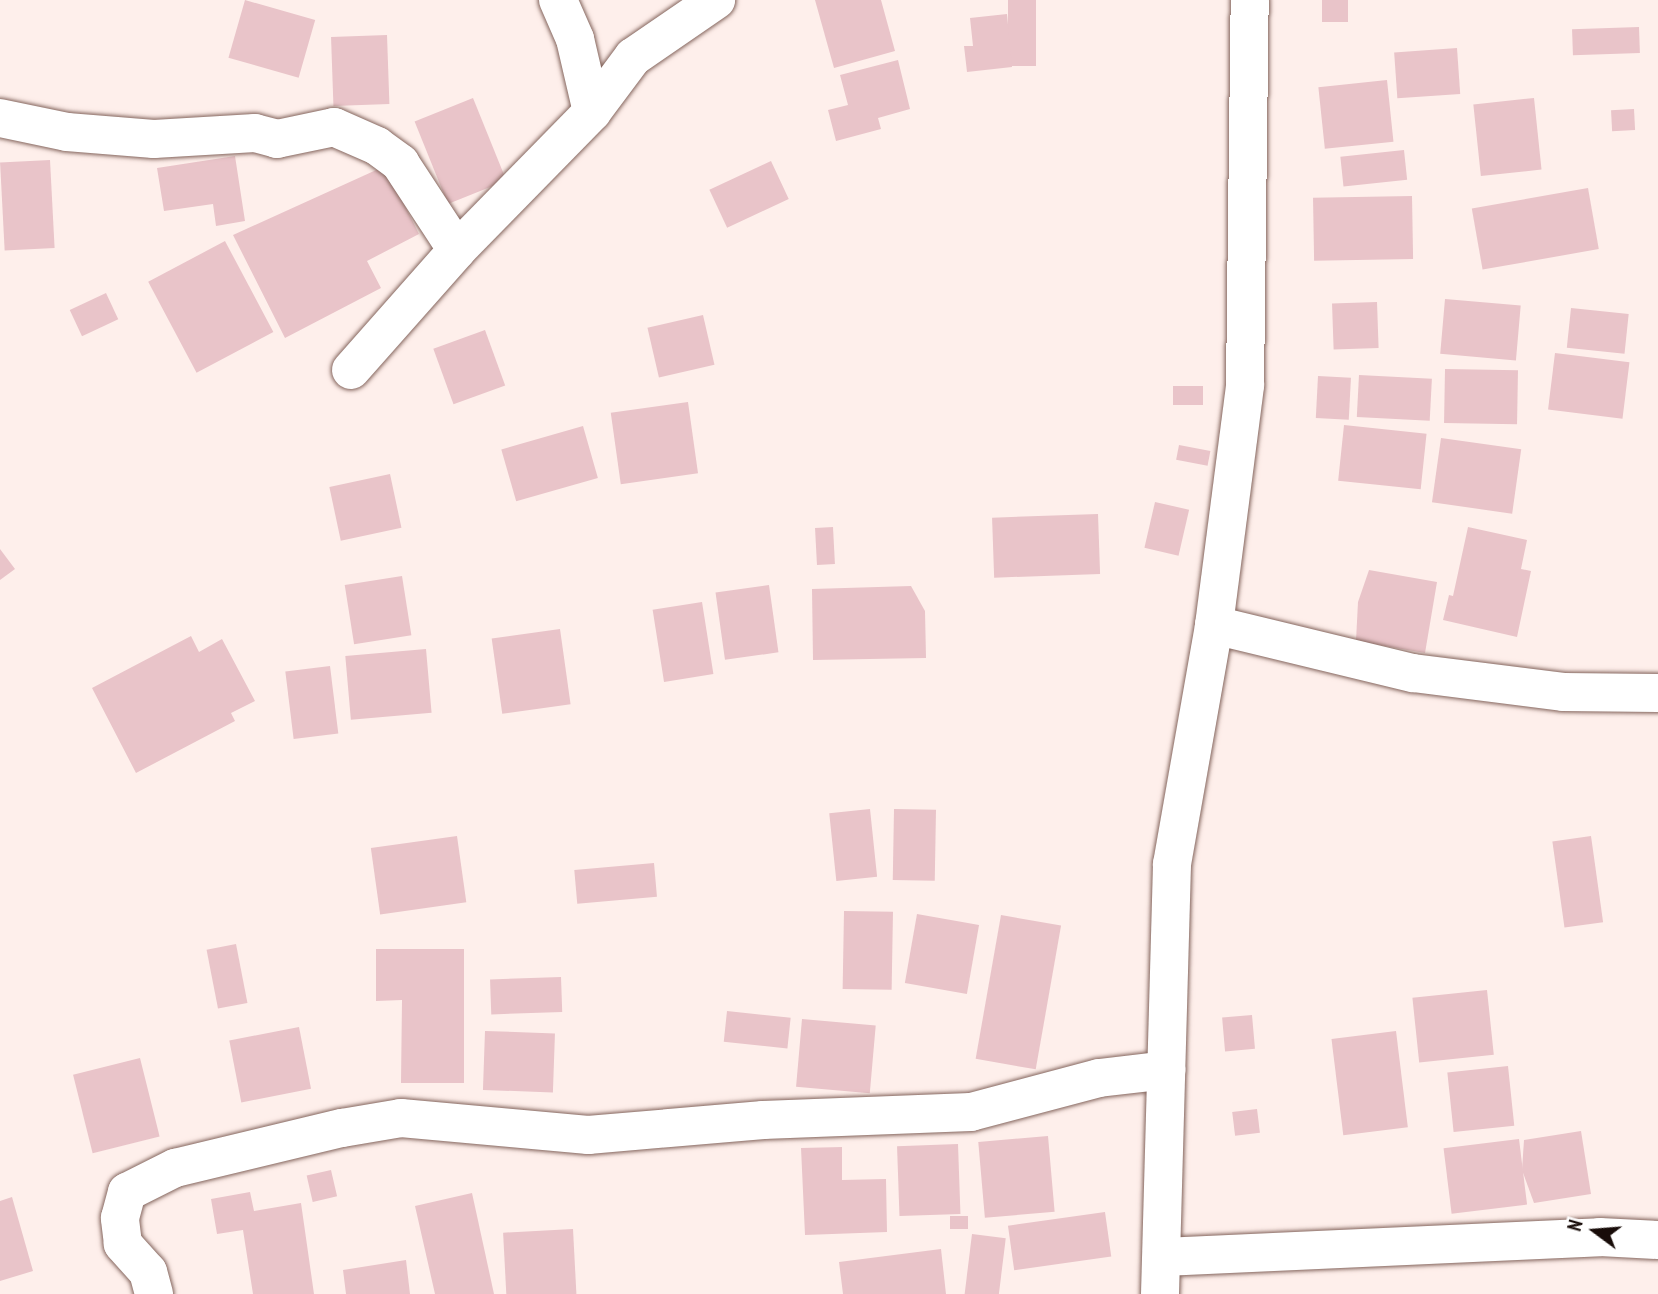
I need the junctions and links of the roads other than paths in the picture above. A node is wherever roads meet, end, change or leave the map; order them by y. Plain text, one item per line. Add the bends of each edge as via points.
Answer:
1 (558, 0) edge
2 (716, 0) edge
3 (1250, 0) edge
4 (592, 112) junction
5 (0, 118) edge
6 (457, 250) junction
7 (351, 370) dead end
8 (1214, 625) junction
9 (1658, 692) edge
10 (1167, 1070) junction
11 (1658, 1240) edge
12 (1161, 1275) edge
13 (154, 1294) edge

1 - 4 street via 575,38
2 - 4 street via 633,57
3 - 8 street via 1245,385
4 - 6 street
5 - 6 street via 67,132 154,139 256,133 276,139 334,127 377,146 400,163
6 - 7 street
8 - 9 street via 1413,673 1563,692
8 - 10 street via 1172,864
10 - 12 street
10 - 13 street via 1099,1078 971,1111 763,1120 588,1135 401,1118 342,1128 175,1168 127,1192 120,1218 123,1244 148,1272
11 - 12 street via 1600,1237

